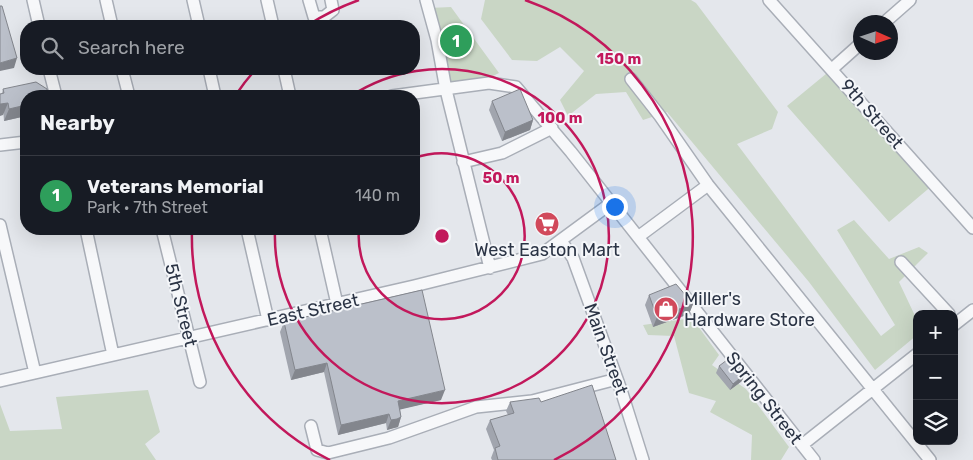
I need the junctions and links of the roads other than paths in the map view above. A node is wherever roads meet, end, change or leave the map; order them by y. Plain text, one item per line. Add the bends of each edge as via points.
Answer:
1 (32, 0) edge
2 (106, 0) edge
3 (193, 0) edge
4 (267, 0) edge
5 (309, 0) edge
6 (769, 0) edge
7 (910, 0) edge
8 (427, 4) edge
9 (332, 5) edge
10 (893, 15) edge
11 (37, 20) edge
12 (111, 20) edge
13 (198, 20) edge
14 (272, 20) edge
15 (853, 50) edge
16 (832, 69) junction
17 (51, 75) edge
18 (124, 75) edge
19 (210, 75) edge
20 (285, 75) edge
21 (630, 79) dead end
22 (54, 90) edge
23 (127, 90) edge
24 (214, 90) edge
25 (289, 90) edge
26 (446, 90) junction
27 (420, 93) edge
28 (552, 128) junction
29 (20, 143) edge
30 (0, 145) edge
31 (463, 162) junction
32 (708, 185) junction
33 (610, 204) junction
34 (0, 225) edge
35 (973, 228) edge
36 (87, 235) edge
37 (163, 235) edge
38 (248, 235) edge
39 (321, 235) edge
40 (638, 237) junction
41 (561, 241) junction
42 (900, 262) dead end
43 (490, 268) junction
44 (337, 304) junction
45 (945, 310) edge
46 (973, 310) edge
47 (268, 320) junction
48 (958, 320) edge
49 (189, 338) junction
50 (113, 355) junction
51 (916, 355) edge
52 (35, 373) junction
53 (617, 379) junction
54 (0, 381) edge
55 (200, 382) dead end
56 (873, 388) junction
57 (312, 426) dead end
58 (802, 445) junction
59 (643, 460) edge
60 (814, 460) edge
61 (930, 460) edge

1 - 11 street
2 - 12 street
3 - 13 street
4 - 14 street
5 - 9 street via 314,17 324,17
6 - 16 street, 9th Street
7 - 10 street
8 - 26 street
15 - 16 street
16 - 35 street, 9th Street
17 - 22 street
18 - 23 street
19 - 24 street
20 - 25 street
21 - 32 street
26 - 27 street, Spring Street
26 - 28 street, Spring Street via 489,83 516,87
26 - 31 street
28 - 31 street via 502,153
28 - 33 street, Spring Street
29 - 30 street
31 - 43 street
32 - 40 street
32 - 56 street
33 - 40 street, Spring Street
33 - 41 street, East Street
34 - 52 street
36 - 50 street
37 - 49 street, 5th Street
38 - 47 street
39 - 44 street
40 - 58 street, Spring Street
41 - 43 street, East Street via 542,254
41 - 53 street, Main Street via 573,258
42 - 45 street
43 - 44 street, East Street
44 - 47 street, East Street
46 - 48 street
47 - 49 street, East Street
49 - 50 street, East Street
49 - 55 street, 5th Street
50 - 52 street, East Street
51 - 56 street
52 - 54 street, East Street
53 - 57 street via 532,401 476,407 389,438 328,453 317,450
53 - 59 street, Main Street
56 - 58 street
56 - 61 street
58 - 60 street, Spring Street

